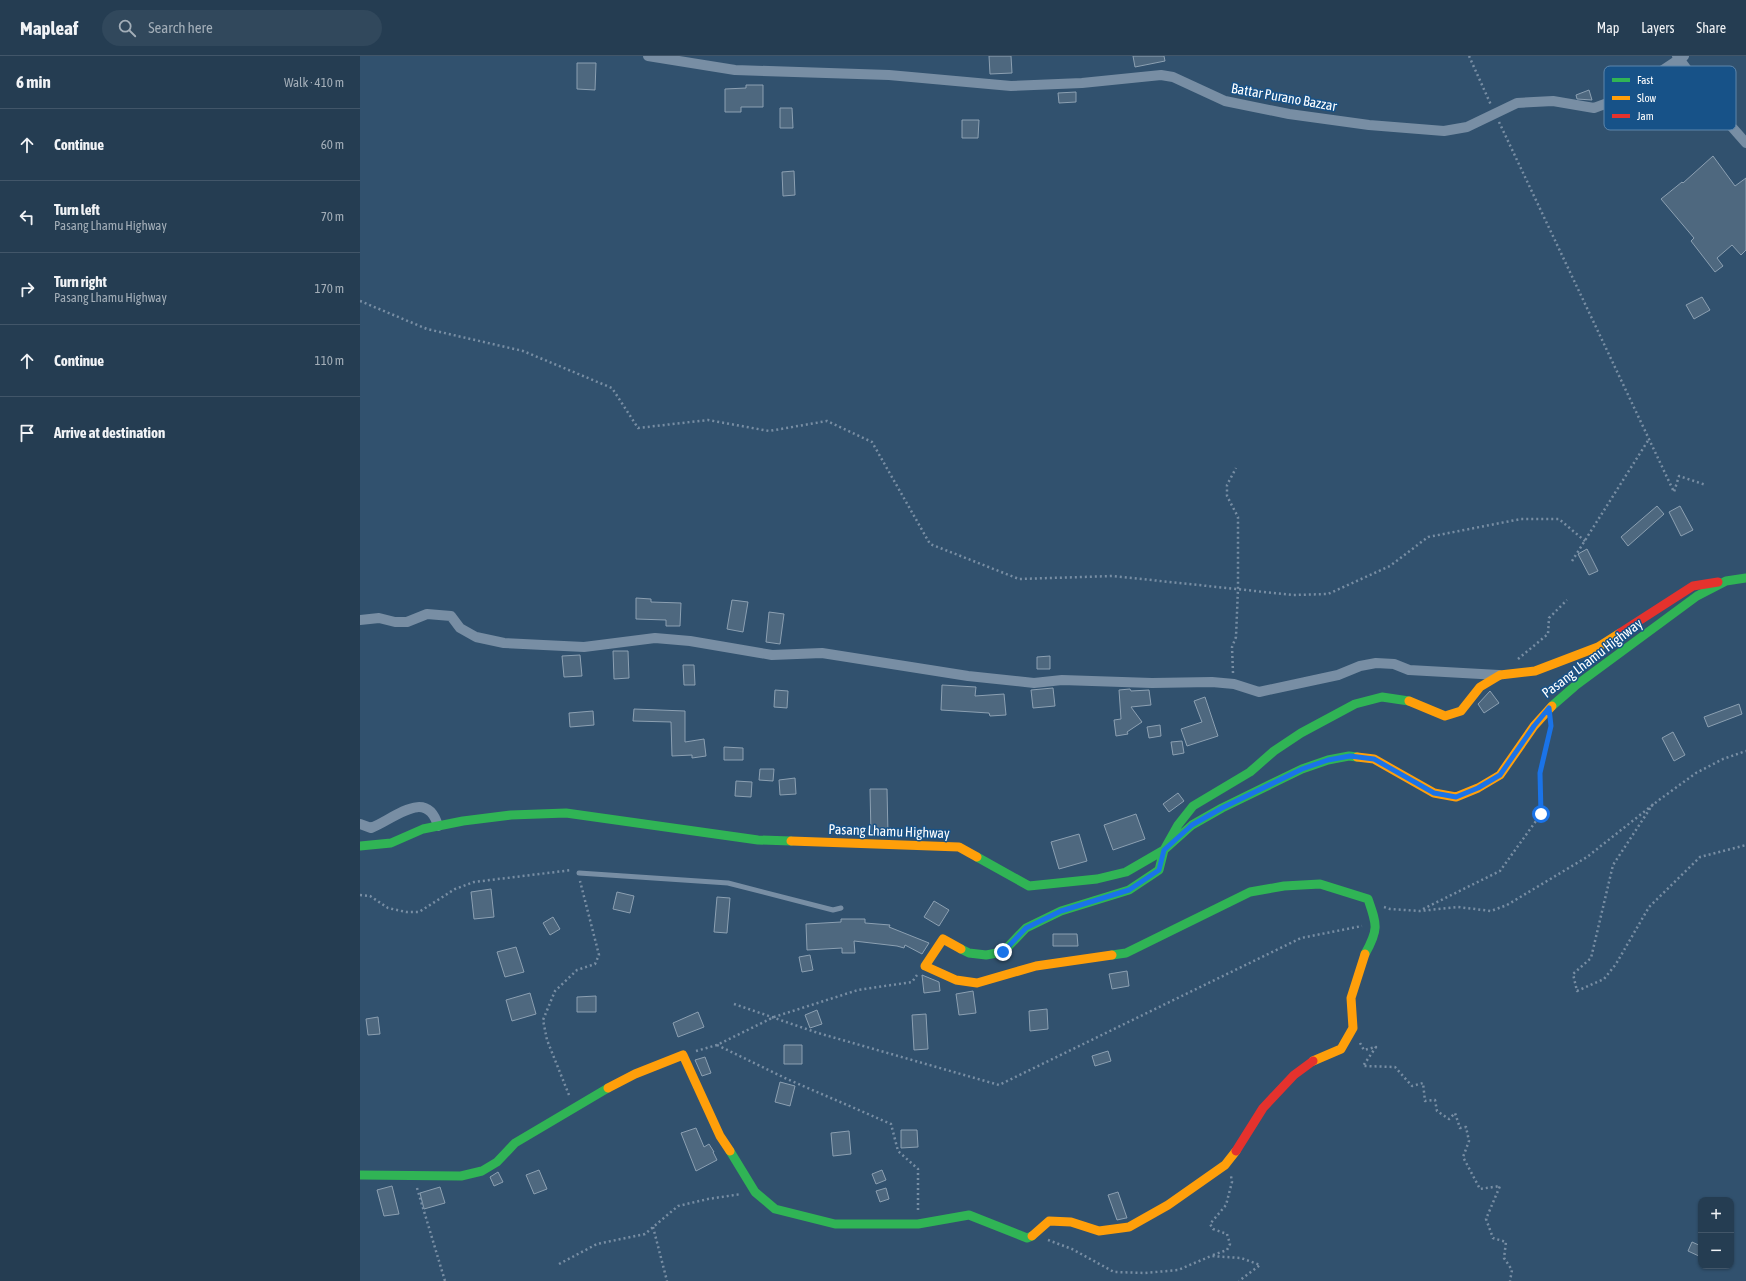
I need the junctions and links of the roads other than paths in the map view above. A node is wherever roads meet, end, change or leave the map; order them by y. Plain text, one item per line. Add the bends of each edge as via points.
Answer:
1 (648, 56) edge
2 (1681, 57) edge
3 (1668, 66) edge
4 (1687, 66) edge
5 (1604, 104) edge
6 (1735, 130) edge
7 (1746, 143) edge
8 (1746, 578) edge
9 (1726, 581) junction
10 (360, 620) edge
11 (1500, 675) junction
12 (360, 824) edge
13 (438, 826) junction
14 (360, 846) edge
15 (1164, 850) junction
16 (578, 873) road end
17 (841, 908) dead end
18 (360, 1175) edge

1 - 5 street, Battar Purano Bazzar via 735,70 889,75 1011,86 1082,83 1161,75 1173,77 1225,101 1289,114 1369,125 1444,131 1467,127 1518,103 1553,101 1594,108
2 - 3 street, Battar Purano Bazzar
2 - 4 street
6 - 7 street
8 - 9 street, Pasang Lhamu Highway
9 - 11 street via 1693,586 1598,647 1535,671
9 - 15 street, Pasang Lhamu Highway via 1697,596 1575,686 1549,708 1500,775 1478,788 1456,797 1434,793 1374,759 1350,756 1328,760 1302,769 1222,808 1192,825
10 - 11 street via 379,618 408,622 427,614 451,616 460,628 476,637 504,643 584,647 656,638 690,640 772,655 822,653 968,676 1034,683 1062,680 1152,684 1212,682 1234,684 1259,692 1338,675 1376,663 1394,664 1409,670
11 - 15 street via 1480,687 1461,712 1445,716 1409,701 1382,697 1355,704 1301,733 1274,751 1250,772 1192,806
12 - 13 street via 371,828 412,807 425,807 432,812
13 - 14 street, Pasang Lhamu Highway via 391,842
13 - 15 street, Pasang Lhamu Highway via 511,815 566,813 758,840 959,847 1029,886 1097,879 1126,872
15 - 18 street via 1159,870 1129,890 1061,911 1026,928 1003,952 986,955 969,953 943,939 925,966 956,980 977,983 1036,966 1126,953 1250,892 1284,886 1320,884 1368,899 1376,923 1374,938 1363,959 1351,998 1353,1028 1341,1049 1317,1058 1289,1080 1263,1108 1245,1139 1225,1165 1168,1205 1129,1227 1099,1231 1071,1222 1049,1221 1027,1238 969,1216 918,1224 835,1224 775,1209 755,1192 720,1136 682,1055 635,1074 574,1107 515,1143 497,1162 482,1171 461,1176
16 - 17 lane via 728,883 833,910

